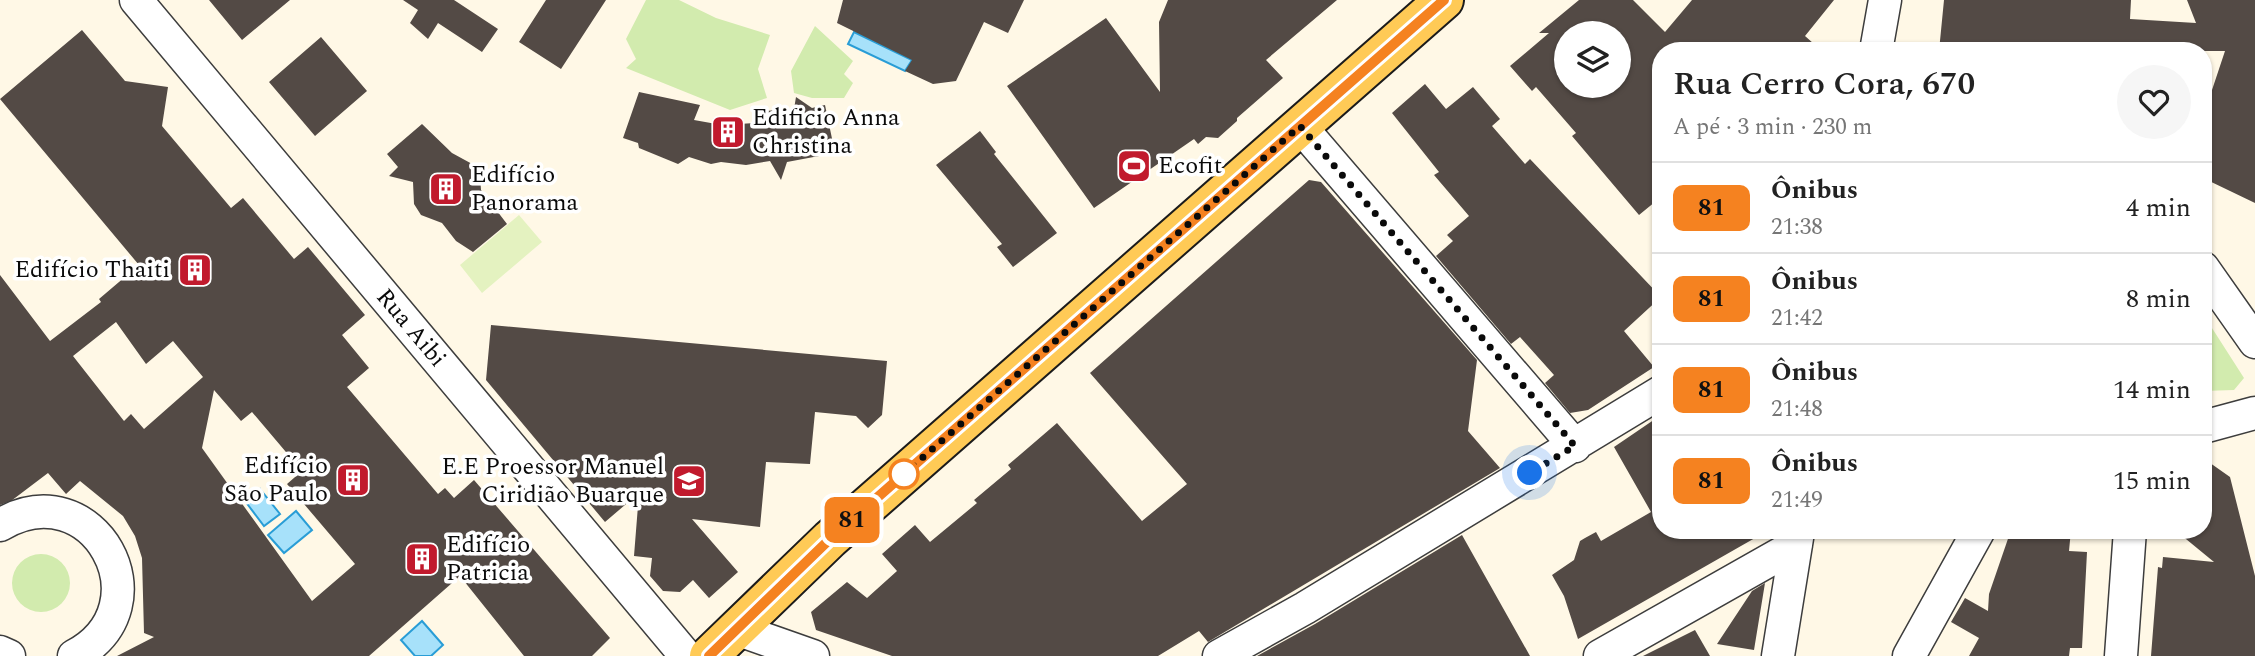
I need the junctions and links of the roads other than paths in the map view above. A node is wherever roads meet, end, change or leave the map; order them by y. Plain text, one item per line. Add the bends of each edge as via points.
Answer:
1 (136, 0) edge
2 (1444, 0) edge
3 (1881, 24) edge
4 (1874, 42) edge
5 (1300, 126) junction
6 (2212, 281) edge
7 (2255, 342) edge
8 (1652, 398) edge
9 (2255, 413) edge
10 (2212, 425) edge
11 (1575, 446) junction
12 (0, 525) edge
13 (1795, 539) edge
14 (1797, 539) edge
15 (1974, 539) edge
16 (2129, 539) edge
17 (736, 629) junction
18 (0, 652) edge
19 (9, 656) edge
20 (75, 656) edge
21 (686, 656) edge
22 (709, 656) edge
23 (813, 656) edge
24 (1219, 656) edge
25 (1600, 656) edge
26 (1777, 656) edge
27 (1909, 656) edge
28 (2121, 656) edge

1 - 21 street, Rua Aibi
2 - 5 main road
3 - 4 street
5 - 11 street
5 - 17 main road via 830,539
6 - 7 street
8 - 11 street
9 - 10 street
11 - 24 street
12 - 20 street via 39,511 63,514 85,524 103,540 119,586 115,610 104,632
13 - 25 street
14 - 26 street
15 - 27 street
16 - 28 street
17 - 22 main road
17 - 23 street
18 - 19 street

